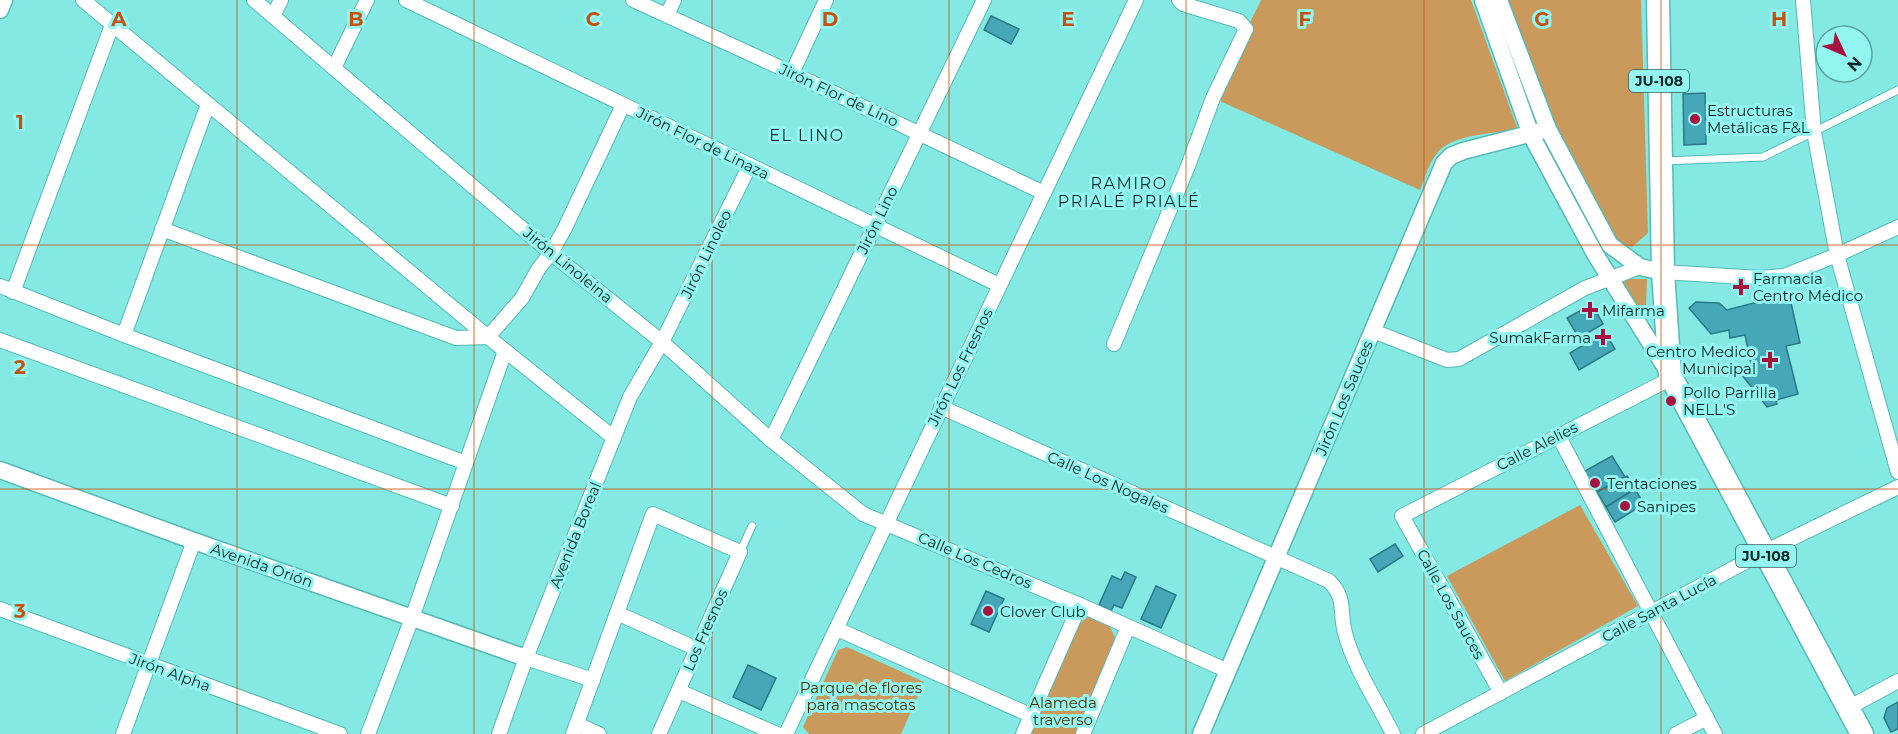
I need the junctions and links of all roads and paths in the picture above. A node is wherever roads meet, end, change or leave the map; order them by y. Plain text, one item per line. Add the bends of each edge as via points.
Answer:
1 (4, 0) edge
2 (82, 0) edge
3 (254, 0) edge
4 (281, 0) edge
5 (367, 0) edge
6 (406, 0) edge
7 (633, 0) edge
8 (674, 0) edge
9 (826, 0) edge
10 (984, 0) edge
11 (1136, 0) edge
12 (1179, 0) edge
13 (1483, 0) edge
14 (1499, 0) edge
15 (1658, 0) edge
16 (1803, 0) edge
17 (0, 10) edge
18 (667, 15) junction
19 (273, 16) junction
20 (112, 25) junction
21 (334, 68) junction
22 (792, 73) junction
23 (1898, 90) edge
24 (208, 104) junction
25 (623, 105) junction
26 (1548, 129) junction
27 (1814, 132) junction
28 (919, 134) junction
29 (1531, 135) junction
30 (1661, 161) junction
31 (750, 165) junction
32 (1044, 193) junction
33 (875, 225) junction
34 (1898, 227) edge
35 (162, 229) junction
36 (551, 253) junction
37 (1837, 255) junction
38 (1640, 267) junction
39 (1663, 272) junction
40 (1610, 279) junction
41 (999, 285) junction
42 (7, 289) edge
43 (1372, 331) junction
44 (124, 335) junction
45 (488, 337) junction
46 (0, 340) edge
47 (662, 342) junction
48 (1114, 344) dead end
49 (505, 351) junction
50 (1671, 377) junction
51 (941, 407) junction
52 (1558, 435) junction
53 (614, 438) junction
54 (771, 440) junction
55 (466, 463) junction
56 (0, 470) edge
57 (1898, 472) edge
58 (1898, 487) edge
59 (452, 506) junction
60 (1402, 516) joint
61 (886, 522) junction
62 (752, 526) dead end
63 (194, 541) junction
64 (740, 552) junction
65 (1764, 552) junction
66 (1275, 557) junction
67 (1080, 605) junction
68 (0, 609) edge
69 (1651, 612) junction
70 (617, 613) junction
71 (412, 618) junction
72 (1128, 627) junction
73 (837, 628) junction
74 (697, 649) junction
75 (526, 658) junction
76 (149, 664) junction
77 (1228, 671) junction
78 (593, 680) junction
79 (1898, 681) edge
80 (679, 690) junction
81 (1501, 693) junction
82 (1848, 708) junction
83 (1030, 715) junction
84 (1707, 718) junction
85 (575, 729) edge
86 (123, 734) edge
87 (340, 734) edge
88 (368, 734) edge
89 (499, 734) edge
90 (599, 734) edge
91 (659, 734) edge
92 (777, 734) edge
93 (786, 734) edge
94 (1023, 734) edge
95 (1083, 734) edge
96 (1201, 734) edge
97 (1393, 734) edge
98 (1423, 734) edge
99 (1676, 734) edge
100 (1715, 734) edge
101 (1863, 734) edge

1 - 17 street
2 - 20 street
3 - 19 street, Jirón Linoleina
4 - 19 street
5 - 21 street
6 - 25 street, Jirón Flor de Linaza
7 - 18 street, Jirón Flor de Lino
8 - 18 street
9 - 22 street
10 - 28 street, Jirón Lino
11 - 32 street, Jirón Los Fresnos
12 - 48 street via 1239,21 1246,29 1213,98
13 - 29 street
14 - 26 street
15 - 30 main road, JU-108
16 - 27 street
18 - 22 street, Jirón Flor de Lino
19 - 21 street, Jirón Linoleina
20 - 24 street
20 - 42 street
21 - 36 street, Jirón Linoleina
22 - 28 street, Jirón Flor de Lino
23 - 27 lane
24 - 35 street
24 - 45 street
25 - 31 street, Jirón Flor de Linaza
25 - 36 street
26 - 29 street, Jirón Los Sauces
26 - 38 street via 1610,244
27 - 30 lane via 1763,157
27 - 37 street
28 - 32 street, Jirón Flor de Lino
28 - 33 street, Jirón Lino
29 - 40 street
29 - 43 street, Jirón Los Sauces via 1462,151 1444,163
30 - 39 main road, JU-108
31 - 33 street, Jirón Flor de Linaza
31 - 47 street, Jirón Linoleo
32 - 41 street, Jirón Los Fresnos
33 - 41 street, Jirón Flor de Linaza
33 - 54 street, Jirón Lino
34 - 37 street
35 - 44 street
35 - 45 street via 456,338
36 - 45 street via 522,298
36 - 47 street, Jirón Linoleina
37 - 39 street via 1784,276
37 - 57 street
38 - 39 street
38 - 40 street
39 - 50 main road, JU-108
40 - 43 street via 1585,288 1459,359 1447,360
40 - 50 street
41 - 51 street, Jirón Los Fresnos
42 - 44 street
43 - 66 street, Jirón Los Sauces
44 - 55 street
45 - 49 street
46 - 59 street
47 - 53 street, Avenida Boreal via 630,397
47 - 54 street, Jirón Linoleina
49 - 53 street
49 - 55 street
50 - 52 street, Calle Alelies
50 - 65 main road, JU-108
51 - 61 street, Jirón Los Fresnos
51 - 66 street, Calle Los Nogales
52 - 60 street, Calle Alelies
52 - 69 street
53 - 75 street, Avenida Boreal
54 - 61 street, Jirón Linoleina via 863,514
55 - 59 street
56 - 63 street, Avenida Orión
58 - 65 street, Calle Santa Lucía
59 - 71 street
60 - 81 street, Calle Los Sauces
61 - 67 street, Calle Los Cedros
61 - 73 street, Jirón Los Fresnos
62 - 64 lane, Los Fresnos
63 - 71 street, Avenida Orión
63 - 76 street
64 - 70 street via 653,514
64 - 74 street, Los Fresnos
65 - 69 street, Calle Santa Lucía
65 - 82 main road, JU-108
66 - 77 street, Jirón Los Sauces
66 - 97 street, Calle Los Nogales via 1329,581 1337,589 1351,651
67 - 72 street, Calle Los Cedros
67 - 83 street
68 - 76 street, Jirón Alpha
69 - 81 street, Calle Santa Lucía
69 - 84 street
70 - 74 street
70 - 78 street
71 - 75 street, Avenida Orión
71 - 88 street
72 - 77 street, Calle Los Cedros
72 - 95 street
73 - 83 street
73 - 93 street, Jirón Los Fresnos
74 - 80 street, Los Fresnos
75 - 78 street
75 - 89 street, Avenida Boreal
76 - 86 street
76 - 87 street, Jirón Alpha
77 - 96 street, Jirón Los Sauces
78 - 85 street
79 - 82 street
80 - 91 street, Los Fresnos
80 - 92 street
81 - 98 street, Calle Santa Lucía
82 - 101 main road, JU-108
83 - 94 street
84 - 99 street
84 - 100 street
85 - 90 street

